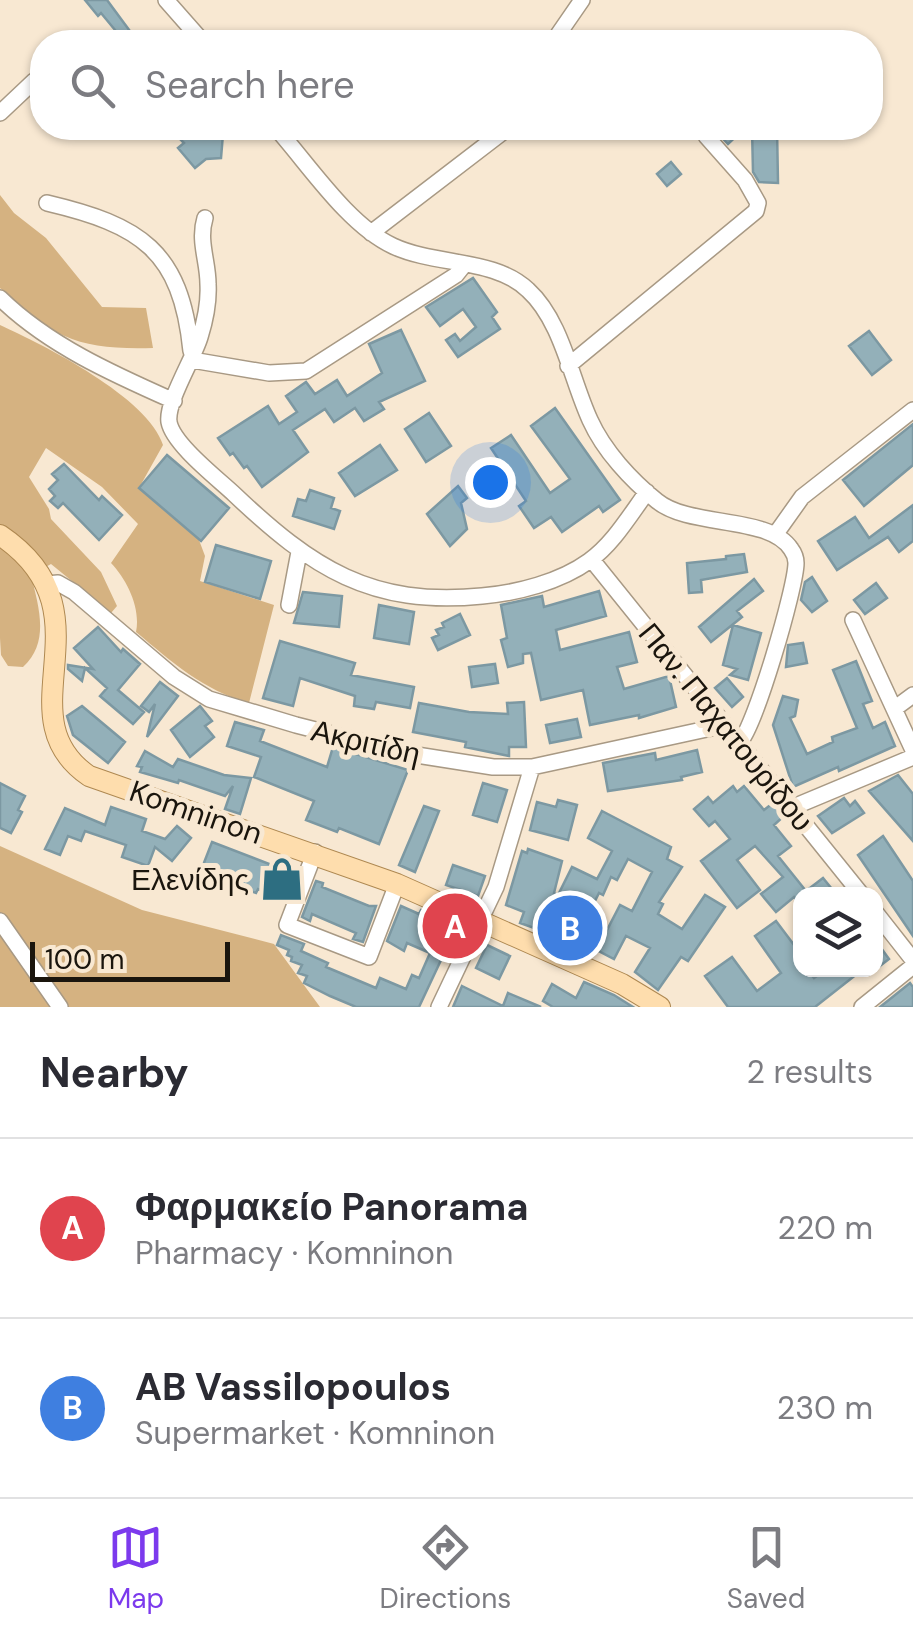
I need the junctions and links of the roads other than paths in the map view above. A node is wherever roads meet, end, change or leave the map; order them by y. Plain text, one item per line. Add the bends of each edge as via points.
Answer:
1 (166, 0) edge
2 (582, 0) edge
3 (192, 30) edge
4 (561, 30) edge
5 (30, 85) edge
6 (0, 113) edge
7 (287, 140) edge
8 (492, 140) edge
9 (710, 140) edge
10 (47, 203) dead end
11 (205, 218) dead end
12 (371, 233) junction
13 (464, 266) junction
14 (0, 298) edge
15 (192, 360) junction
16 (568, 366) junction
17 (174, 402) junction
18 (913, 410) edge
19 (647, 492) junction
20 (0, 534) edge
21 (776, 535) junction
22 (299, 552) junction
23 (592, 560) junction
24 (46, 584) junction
25 (288, 606) dead end
26 (853, 620) dead end
27 (913, 696) edge
28 (894, 709) junction
29 (725, 725) junction
30 (739, 743) junction
31 (913, 754) edge
32 (532, 767) junction
33 (792, 808) junction
34 (316, 852) junction
35 (397, 884) junction
36 (855, 887) edge
37 (480, 918) junction
38 (0, 922) edge
39 (883, 922) edge
40 (913, 963) edge
41 (60, 1007) edge
42 (439, 1007) edge
43 (660, 1007) edge
44 (862, 1007) edge

1 - 3 street
2 - 4 street
5 - 6 street
7 - 12 street
8 - 12 street
9 - 16 street via 745,180 756,211
10 - 15 street via 134,231 160,254 188,317
11 - 15 street via 208,298
12 - 13 street via 408,252
13 - 15 street via 306,371 270,373
13 - 16 street via 495,269 528,289
14 - 17 street via 73,352
15 - 17 street
16 - 19 street via 600,437
17 - 22 street via 170,423 184,445
18 - 21 street via 802,497
19 - 21 street via 686,514
19 - 23 street
20 - 24 main road
21 - 30 street via 791,548 795,569 753,720
22 - 23 street via 373,590 444,600 520,590
22 - 25 street
23 - 29 street, Παν. Παχατουρίδου
24 - 32 street, Ακριτίδη via 74,592 174,676 220,703 398,751
24 - 34 main road, Komninon via 53,622 46,712 51,738 65,758 89,776
26 - 28 street
27 - 28 street
28 - 31 street
29 - 30 street, Παν. Παχατουρίδου
29 - 32 street, Ακριτίδη
30 - 33 street, Παν. Παχατουρίδου
31 - 33 street
32 - 37 street
33 - 36 street, Παν. Παχατουρίδου
34 - 35 main road, Komninon
34 - 35 street via 287,925 369,958
35 - 37 main road, Komninon
37 - 42 street
37 - 43 main road, Komninon
38 - 41 street
39 - 40 street
40 - 44 street

